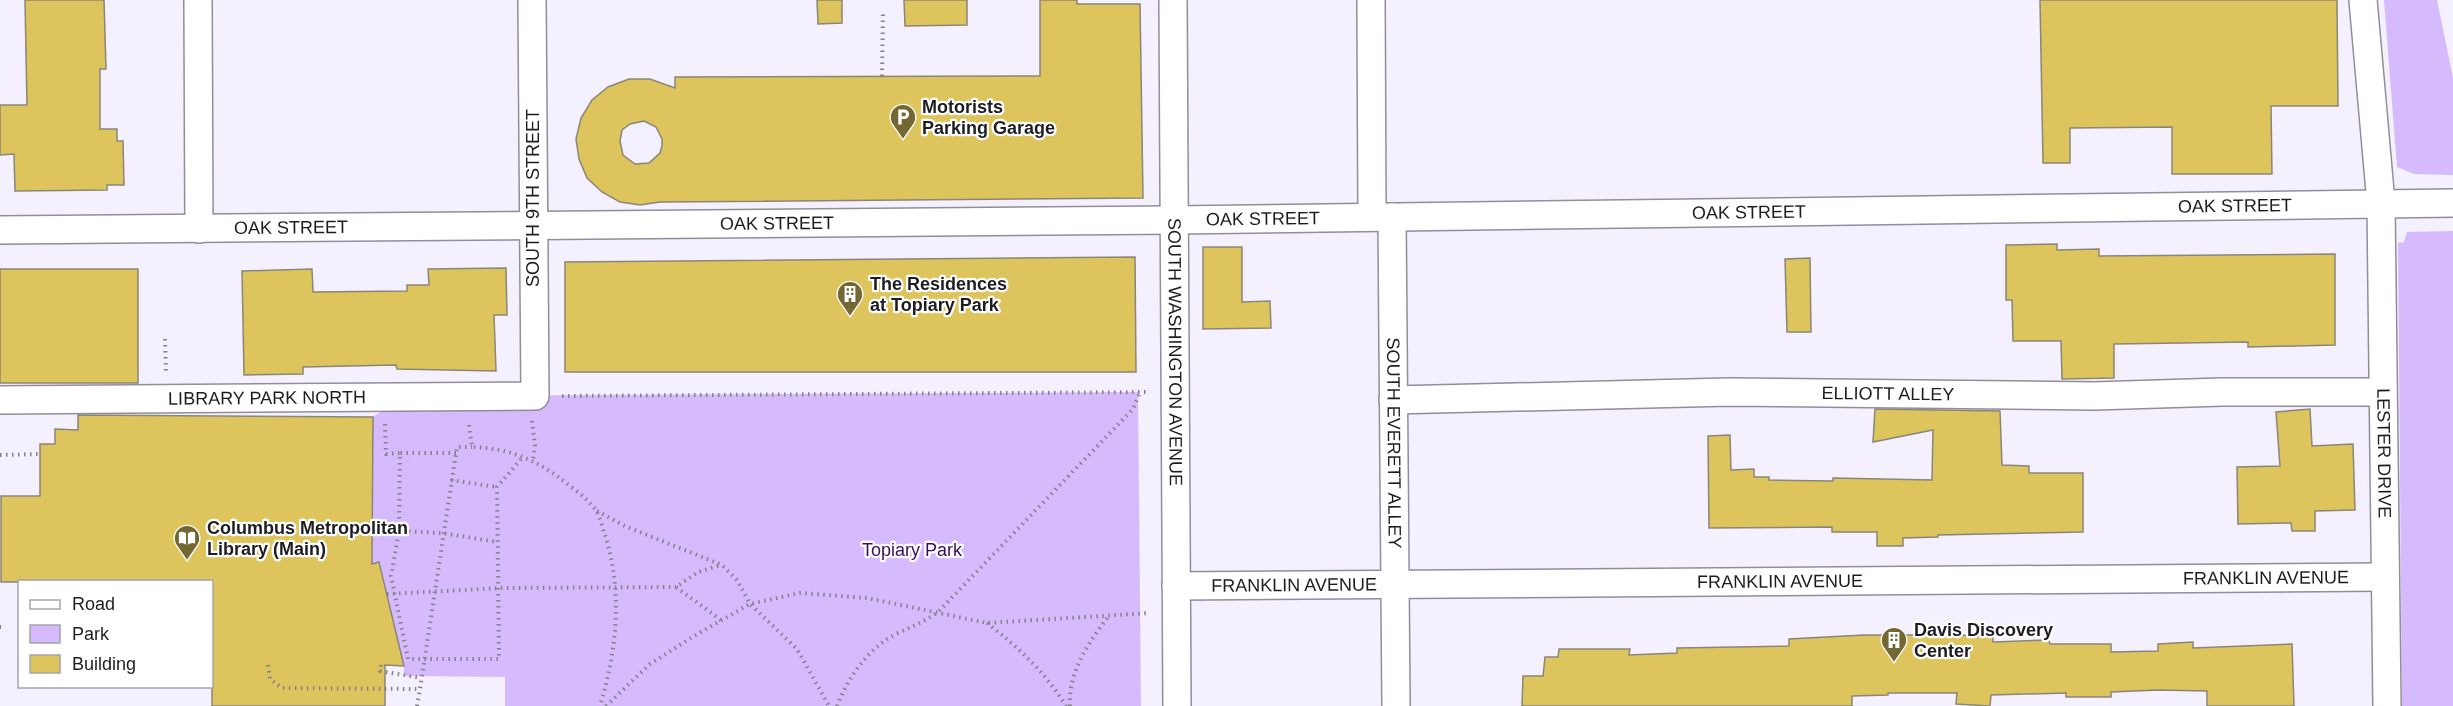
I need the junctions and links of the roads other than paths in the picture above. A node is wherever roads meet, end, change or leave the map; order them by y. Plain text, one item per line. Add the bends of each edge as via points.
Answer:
1 (198, 0) edge
2 (532, 0) edge
3 (1173, 0) edge
4 (1371, 0) edge
5 (2363, 0) edge
6 (2381, 202) junction
7 (2453, 203) edge
8 (1382, 217) junction
9 (1175, 220) junction
10 (534, 225) junction
11 (199, 229) junction
12 (0, 230) edge
13 (2382, 392) junction
14 (0, 400) edge
15 (1393, 400) junction
16 (533, 405) joint
17 (2385, 577) junction
18 (1395, 585) junction
19 (1176, 600) junction
20 (1177, 706) edge
21 (1396, 706) edge
22 (2387, 706) edge

1 - 11 street
2 - 10 street, SOUTH 9TH STREET
3 - 9 street, SOUTH WASHINGTON AVENUE
4 - 8 street, SOUTH EVERETT ALLEY
5 - 6 street, LESTER DRIVE
6 - 7 street, OAK STREET
6 - 8 street, OAK STREET
6 - 13 street, LESTER DRIVE
8 - 9 street, OAK STREET
8 - 15 street, SOUTH EVERETT ALLEY
9 - 10 street, OAK STREET
9 - 19 street, SOUTH WASHINGTON AVENUE
10 - 11 street, OAK STREET
10 - 16 street, SOUTH 9TH STREET
11 - 12 street, OAK STREET
13 - 15 street, ELLIOTT ALLEY via 2094,396 1728,392
13 - 17 street, LESTER DRIVE
14 - 16 street, LIBRARY PARK NORTH
15 - 18 street, SOUTH EVERETT ALLEY
17 - 18 street, FRANKLIN AVENUE
17 - 22 street, LESTER DRIVE
18 - 19 street, FRANKLIN AVENUE
18 - 21 street, SOUTH EVERETT ALLEY
19 - 20 street, SOUTH WASHINGTON AVENUE

